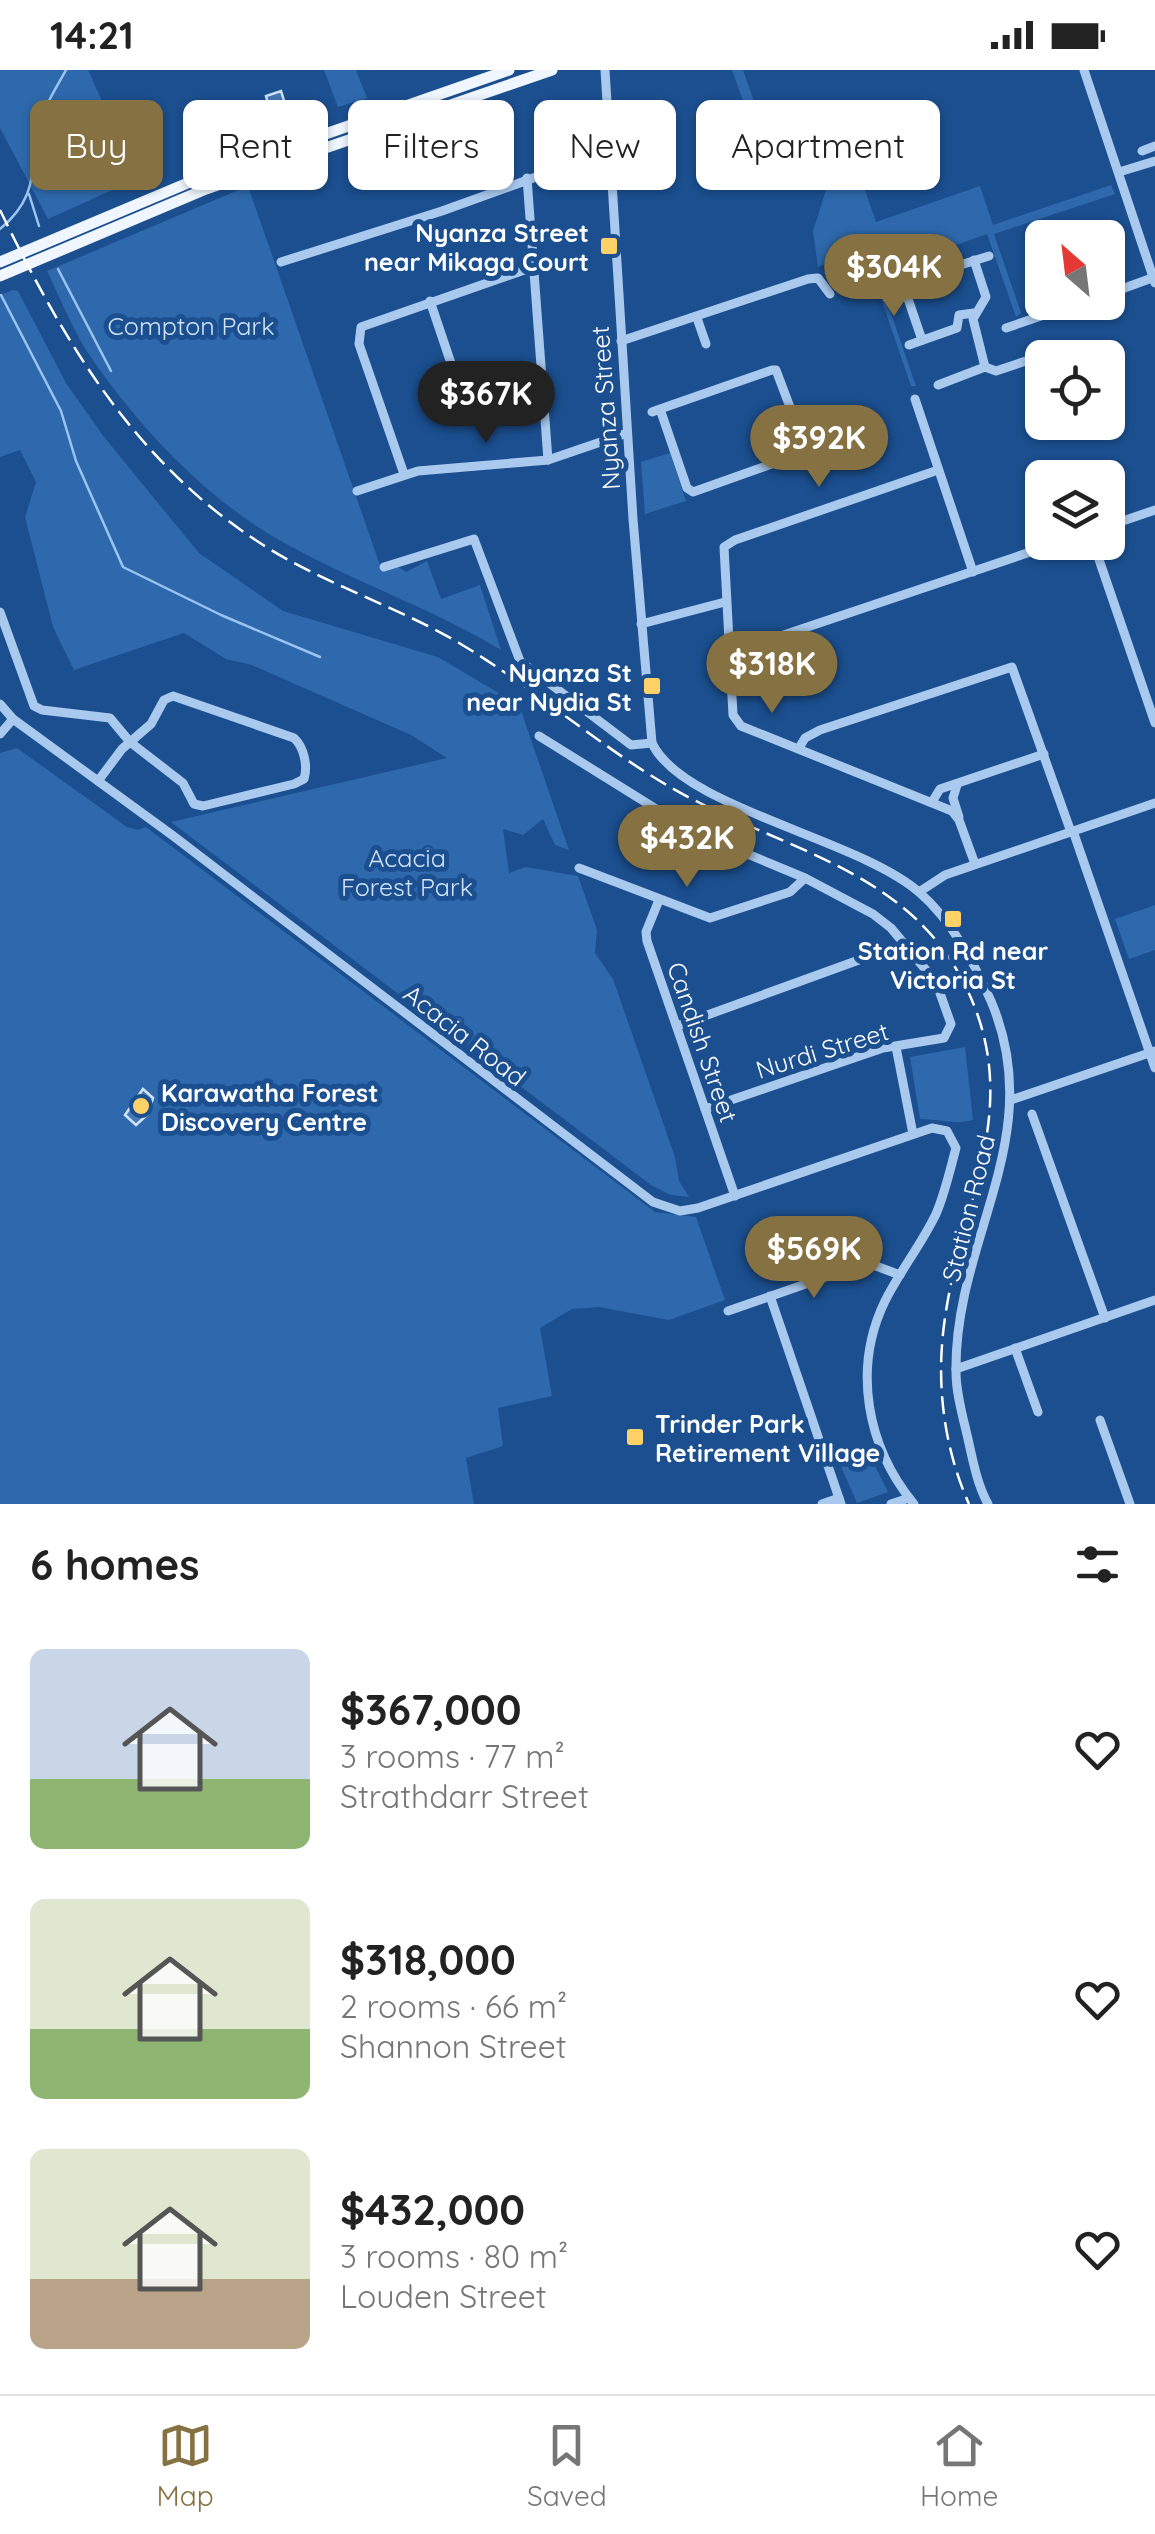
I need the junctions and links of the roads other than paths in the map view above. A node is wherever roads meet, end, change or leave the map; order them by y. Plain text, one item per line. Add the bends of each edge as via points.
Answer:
1 (509, 70) edge
2 (552, 70) edge
3 (604, 70) edge
4 (1084, 70) edge
5 (605, 100) edge
6 (1155, 146) edge
7 (1142, 150) dead end
8 (1155, 161) edge
9 (1120, 172) junction
10 (534, 176) edge
11 (528, 178) junction
12 (611, 190) edge
13 (136, 202) junction
14 (161, 208) junction
15 (988, 256) dead end
16 (974, 260) junction
17 (0, 262) edge
18 (280, 262) dead end
19 (533, 267) junction
20 (0, 276) edge
21 (1154, 280) edge
22 (903, 284) dead end
23 (1125, 289) edge
24 (830, 294) dead end
25 (907, 296) junction
26 (430, 301) junction
27 (974, 313) junction
28 (697, 318) junction
29 (1029, 320) edge
30 (1006, 328) dead end
31 (922, 340) junction
32 (621, 341) junction
33 (706, 344) dead end
34 (909, 345) dead end
35 (1025, 361) edge
36 (985, 367) junction
37 (457, 381) dead end
38 (938, 385) dead end
39 (914, 399) dead end
40 (656, 410) joint
41 (627, 434) junction
42 (548, 460) junction
43 (938, 470) junction
44 (404, 474) junction
45 (358, 491) dead end
46 (1155, 510) edge
47 (1125, 520) edge
48 (1025, 554) edge
49 (1099, 560) edge
50 (384, 567) dead end
51 (973, 572) junction
52 (725, 602) junction
53 (0, 612) edge
54 (641, 624) junction
55 (730, 652) junction
56 (0, 704) edge
57 (13, 719) junction
58 (1155, 722) edge
59 (556, 732) dead end
60 (0, 734) edge
61 (130, 742) junction
62 (652, 743) junction
63 (799, 748) junction
64 (1044, 754) junction
65 (98, 781) junction
66 (957, 784) junction
67 (941, 789) junction
68 (914, 794) junction
69 (935, 803) junction
70 (1155, 803) edge
71 (959, 820) junction
72 (1072, 832) junction
73 (974, 864) junction
74 (579, 868) dead end
75 (805, 878) junction
76 (920, 892) junction
77 (658, 900) junction
78 (903, 944) junction
79 (676, 1026) junction
80 (896, 1047) junction
81 (1152, 1052) edge
82 (1155, 1068) edge
83 (1011, 1100) junction
84 (705, 1108) junction
85 (1032, 1114) dead end
86 (913, 1134) junction
87 (735, 1196) junction
88 (900, 1275) junction
89 (770, 1296) junction
90 (1155, 1300) edge
91 (728, 1311) dead end
92 (1104, 1318) junction
93 (1016, 1348) junction
94 (956, 1369) junction
95 (1038, 1412) dead end
96 (1100, 1420) dead end
97 (840, 1501) edge
98 (911, 1501) edge
99 (822, 1504) edge
100 (892, 1504) edge
101 (988, 1504) edge
102 (1130, 1504) edge

1 - 13 main road
2 - 14 main road
3 - 5 street, Nyanza Street
4 - 9 street
6 - 7 street
8 - 9 street
9 - 21 street
10 - 11 street
11 - 18 street
11 - 19 street
12 - 32 street, Nyanza Street
13 - 14 main road
13 - 17 main road
14 - 20 main road
15 - 16 street
16 - 25 street via 932,274 936,286
16 - 27 street via 986,297
19 - 26 street
19 - 42 street
21 - 23 street
22 - 25 street
24 - 28 street via 818,278 808,279
25 - 31 street
26 - 37 street
26 - 44 street via 370,322 358,334
27 - 31 street via 959,315 958,328
27 - 36 street
28 - 32 street
28 - 33 street
29 - 30 street
31 - 34 street
32 - 41 street, Nyanza Street
35 - 36 street via 996,371
36 - 38 street
39 - 43 street
40 - 40 street via 776,370 804,447 693,492
41 - 42 street
41 - 54 street, Nyanza Street
42 - 44 street
43 - 51 street
43 - 52 street via 736,540 724,548
44 - 45 street
46 - 47 street
48 - 51 street
49 - 58 street
50 - 62 street via 474,539 520,661 630,745
51 - 55 street
52 - 54 street
52 - 55 street
53 - 61 street via 34,706 110,718
54 - 62 street, Nyanza Street
55 - 63 street via 736,721
56 - 57 street, Acacia Road
57 - 60 street
57 - 65 street, Acacia Road
59 - 75 street via 544,739 690,830
61 - 61 street via 183,783 197,805 294,784 306,775 294,738 173,696
61 - 65 street
62 - 76 street, Station Road via 690,780 866,859
63 - 64 street via 820,730 1012,666
63 - 68 street
64 - 66 street
64 - 72 street
65 - 87 street, Acacia Road via 653,1202 680,1211
66 - 67 street
66 - 69 street
66 - 71 street
67 - 68 street
67 - 69 street
68 - 69 street
69 - 71 street
70 - 72 street
71 - 73 street
72 - 73 street
72 - 81 street
73 - 76 street
74 - 77 street
75 - 77 street via 790,892 718,917
75 - 78 street via 872,914
76 - 83 street, Station Road via 968,956 990,1001 1006,1048
77 - 79 street, Candish Street via 647,940
78 - 79 street
78 - 80 street, Nurdi Street via 936,982 949,1031 937,1040
79 - 84 street, Candish Street
80 - 84 street, Nurdi Street
80 - 86 street
81 - 82 street
81 - 83 street
83 - 94 street, Station Road via 1004,1163 967,1288
84 - 87 street, Candish Street
85 - 92 street
86 - 87 street, Acacia Road
86 - 88 street, Acacia Road via 941,1128 956,1148 938,1211
88 - 89 street via 860,1266
88 - 98 street via 875,1326 868,1392 874,1437
89 - 91 street
89 - 97 street
90 - 92 street
92 - 93 street
93 - 94 street
93 - 95 street
94 - 101 street, Station Road
96 - 102 street
97 - 99 street
98 - 100 street

